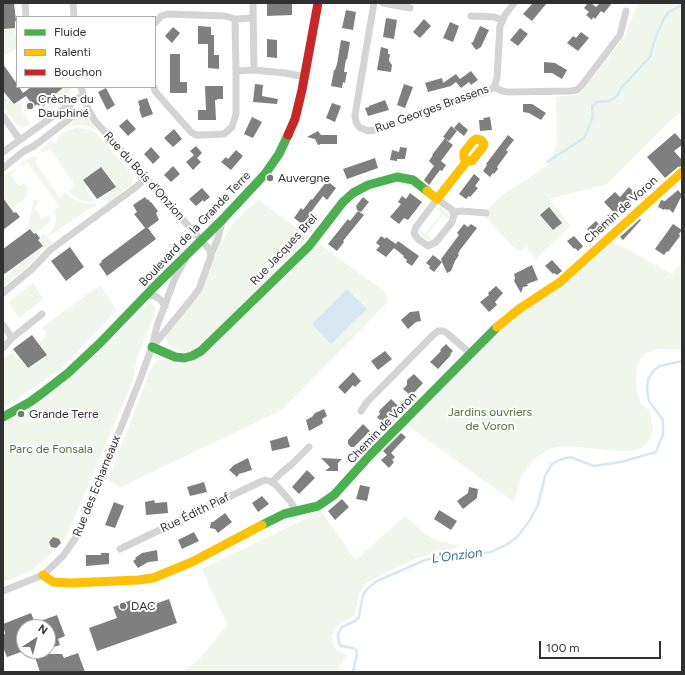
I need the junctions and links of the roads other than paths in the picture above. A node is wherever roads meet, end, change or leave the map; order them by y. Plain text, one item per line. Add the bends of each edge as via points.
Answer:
1 (25, 3) edge
2 (73, 3) edge
3 (253, 3) edge
4 (318, 3) edge
5 (374, 3) edge
6 (383, 3) edge
7 (514, 3) edge
8 (410, 8) dead end
9 (626, 11) dead end
10 (26, 16) edge
11 (74, 16) edge
12 (471, 16) dead end
13 (253, 18) junction
14 (235, 19) junction
15 (502, 20) junction
16 (156, 22) edge
17 (254, 70) junction
18 (236, 71) junction
19 (305, 77) junction
20 (494, 87) junction
21 (81, 88) edge
22 (154, 88) edge
23 (83, 95) junction
24 (68, 104) junction
25 (3, 116) edge
26 (19, 140) junction
27 (4, 151) edge
28 (24, 151) junction
29 (12, 160) junction
30 (467, 161) dead end
31 (3, 168) edge
32 (682, 172) edge
33 (146, 178) junction
34 (437, 199) junction
35 (453, 212) junction
36 (486, 213) dead end
37 (222, 220) junction
38 (201, 240) junction
39 (189, 252) junction
40 (211, 254) junction
41 (3, 293) edge
42 (147, 295) junction
43 (164, 306) junction
44 (42, 314) dead end
45 (3, 325) edge
46 (12, 338) junction
47 (152, 347) junction
48 (3, 348) edge
49 (471, 354) junction
50 (361, 411) dead end
51 (3, 416) edge
52 (309, 447) dead end
53 (272, 482) junction
54 (296, 511) junction
55 (120, 549) dead end
56 (43, 574) junction
57 (3, 592) edge

1 - 10 street
2 - 11 street
3 - 13 street
4 - 19 street, Boulevard de la Grande Terre
5 - 20 street, Rue Georges Brassens via 355,115 359,127 368,131 375,130
6 - 8 street
7 - 15 street, Rue Georges Brassens
9 - 20 street via 620,35 576,90 508,92
12 - 15 street
13 - 14 street
13 - 17 street
14 - 16 street via 225,16 168,14 161,16
14 - 18 street
15 - 20 street, Rue Georges Brassens via 498,78
17 - 18 street
17 - 19 street
18 - 22 street via 236,114 232,127 224,134 202,135 191,132
19 - 37 street, Boulevard de la Grande Terre via 295,119 280,154
21 - 23 street, Rue du Bois d'Onzion
23 - 24 street
23 - 33 street, Rue du Bois d'Onzion via 95,121
24 - 26 street
24 - 28 street via 70,118
25 - 26 street
26 - 27 street
26 - 28 street
27 - 29 street
28 - 29 street
29 - 31 street
30 - 34 street
32 - 49 street, Chemin de Voron via 560,282 519,309
33 - 38 street, Rue du Bois d'Onzion
33 - 41 street via 50,250
34 - 35 street, Rue Jacques Brel
34 - 35 street via 414,230 418,239 428,246 436,242 452,222
34 - 47 street, Rue Jacques Brel via 406,178 388,179 360,189 348,197 309,246 201,351 184,358
35 - 36 street
37 - 38 street, Boulevard de la Grande Terre
37 - 40 street, Rue des Echarneaux
38 - 39 street, Boulevard de la Grande Terre
38 - 40 street
39 - 42 street, Boulevard de la Grande Terre
39 - 43 street, Rue des Echarneaux
40 - 47 street, Rue des Echarneaux via 206,273 194,296
42 - 43 street via 155,296
42 - 51 street, Boulevard de la Grande Terre via 68,373 30,402
43 - 47 street, Rue des Echarneaux
44 - 46 street
45 - 46 street
46 - 48 street
47 - 56 street, Rue des Echarneaux via 79,533 63,556
49 - 50 street via 448,334 438,331
49 - 54 street, Chemin de Voron via 371,454 334,495 318,506
52 - 53 street
53 - 54 street via 285,494
53 - 55 street, Rue Édith Piaf via 258,482
54 - 56 street, Chemin de Voron via 284,514 192,562 153,578 71,583 54,582
56 - 57 street, Rue des Echarneaux

